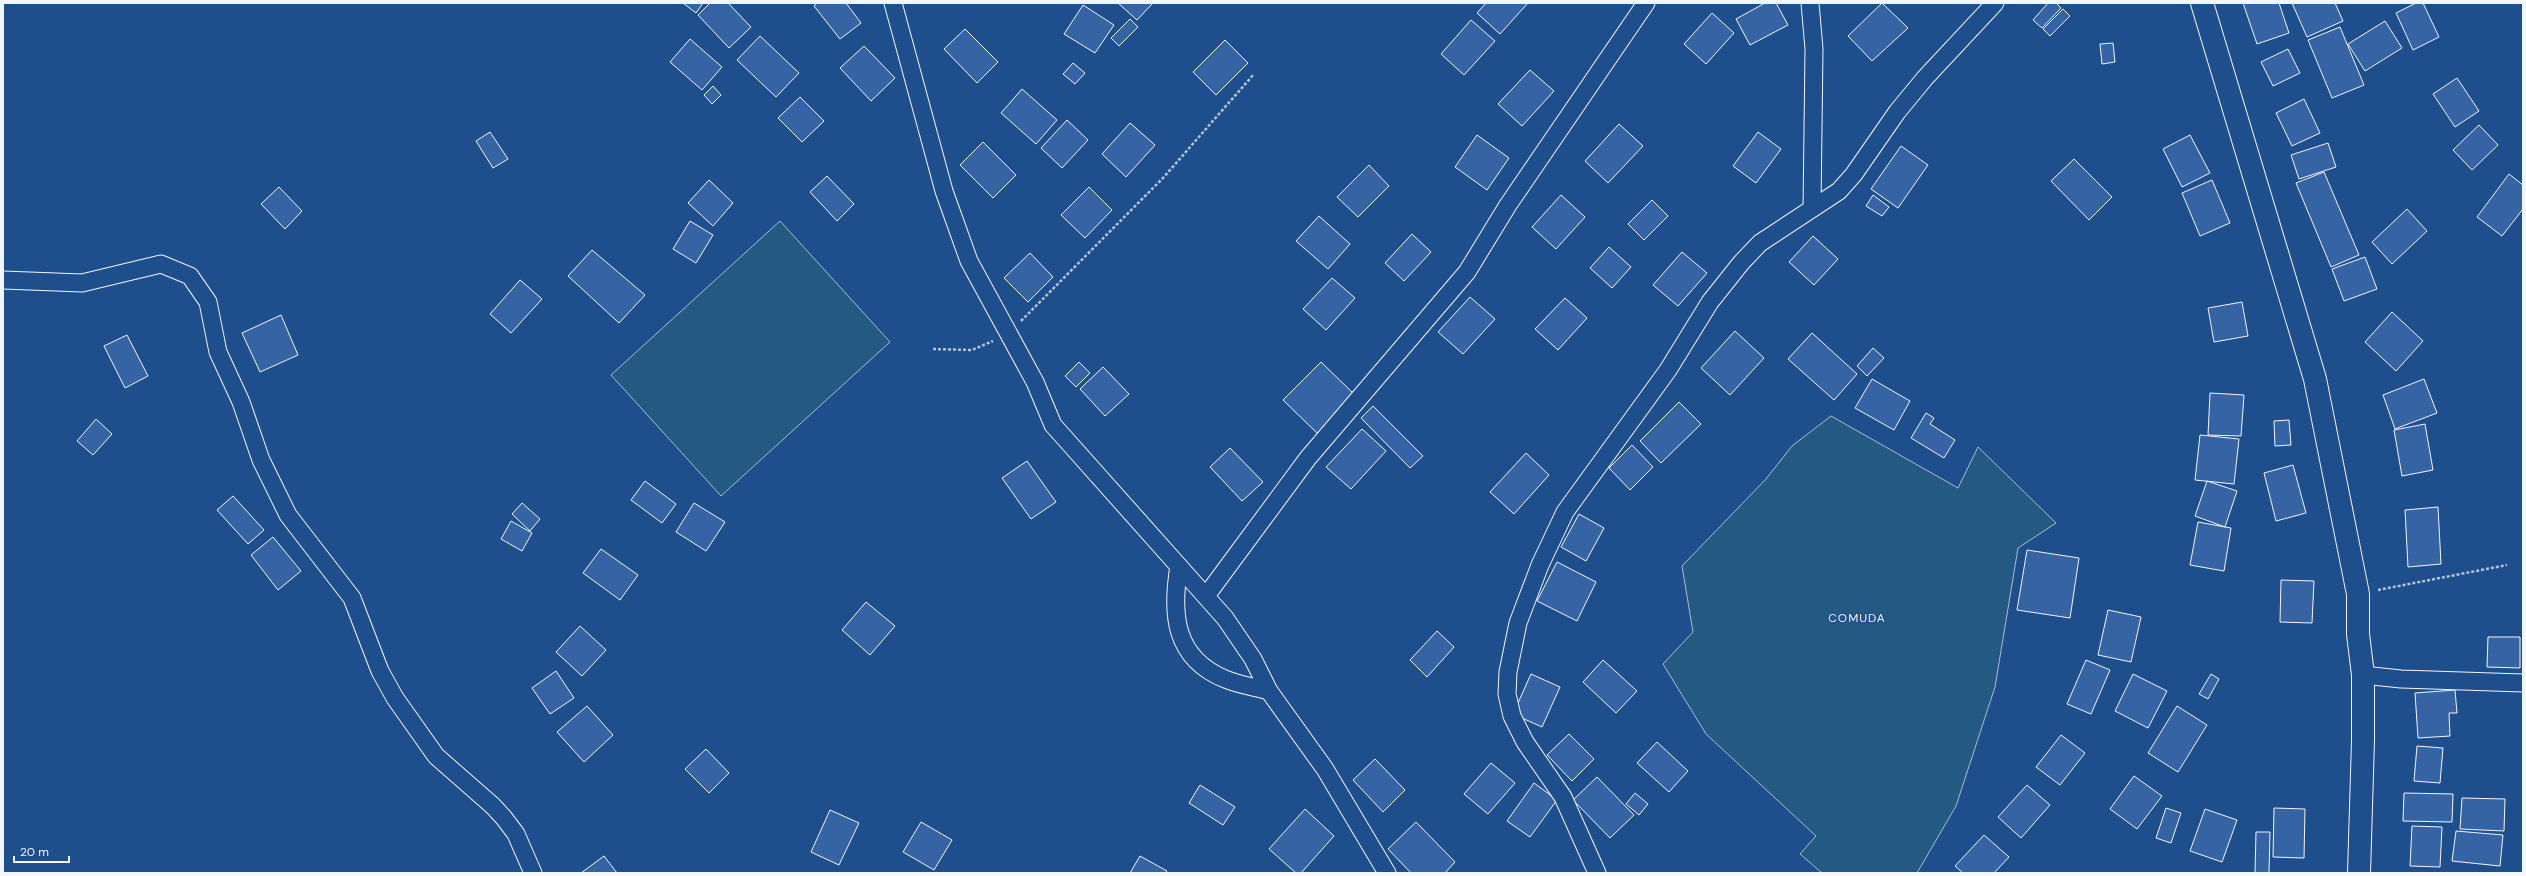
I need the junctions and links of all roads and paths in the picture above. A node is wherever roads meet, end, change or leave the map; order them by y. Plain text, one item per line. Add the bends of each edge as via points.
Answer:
1 (1646, 3) edge
2 (1810, 3) edge
3 (2202, 3) edge
4 (1991, 4) edge
5 (891, 5) edge
6 (1254, 74) dead end
7 (1812, 209) junction
8 (3, 280) edge
9 (1009, 334) junction
10 (933, 349) dead end
11 (2507, 565) dead end
12 (1179, 566) junction
13 (2358, 594) junction
14 (1206, 596) junction
15 (2363, 675) junction
16 (2523, 682) edge
17 (1269, 691) junction
18 (533, 873) edge
19 (1387, 873) edge
20 (1596, 873) edge
21 (2359, 873) edge

1 - 14 street via 1508,205 1467,272 1308,458
2 - 7 street via 1814,49
3 - 13 main road via 2315,379
4 - 7 street via 1897,112 1854,174 1839,191
5 - 9 street via 944,191 969,262
6 - 9 path via 1163,178
7 - 20 street via 1760,243 1710,302 1668,370 1565,512 1518,623 1508,672 1507,694 1512,716 1525,742 1563,797
8 - 18 street via 82,282 161,264 190,276 208,302 218,352 241,402 261,460 288,515 352,598 380,671 395,698 436,756 504,818 516,834
9 - 10 path via 972,350
9 - 12 street via 1035,382 1053,426
11 - 13 path
12 - 14 street
12 - 17 street via 1175,611 1186,650 1200,664 1225,679
13 - 15 main road via 2358,634
14 - 17 street via 1225,618
15 - 16 street via 2401,679
15 - 21 main road
17 - 19 street via 1325,768

